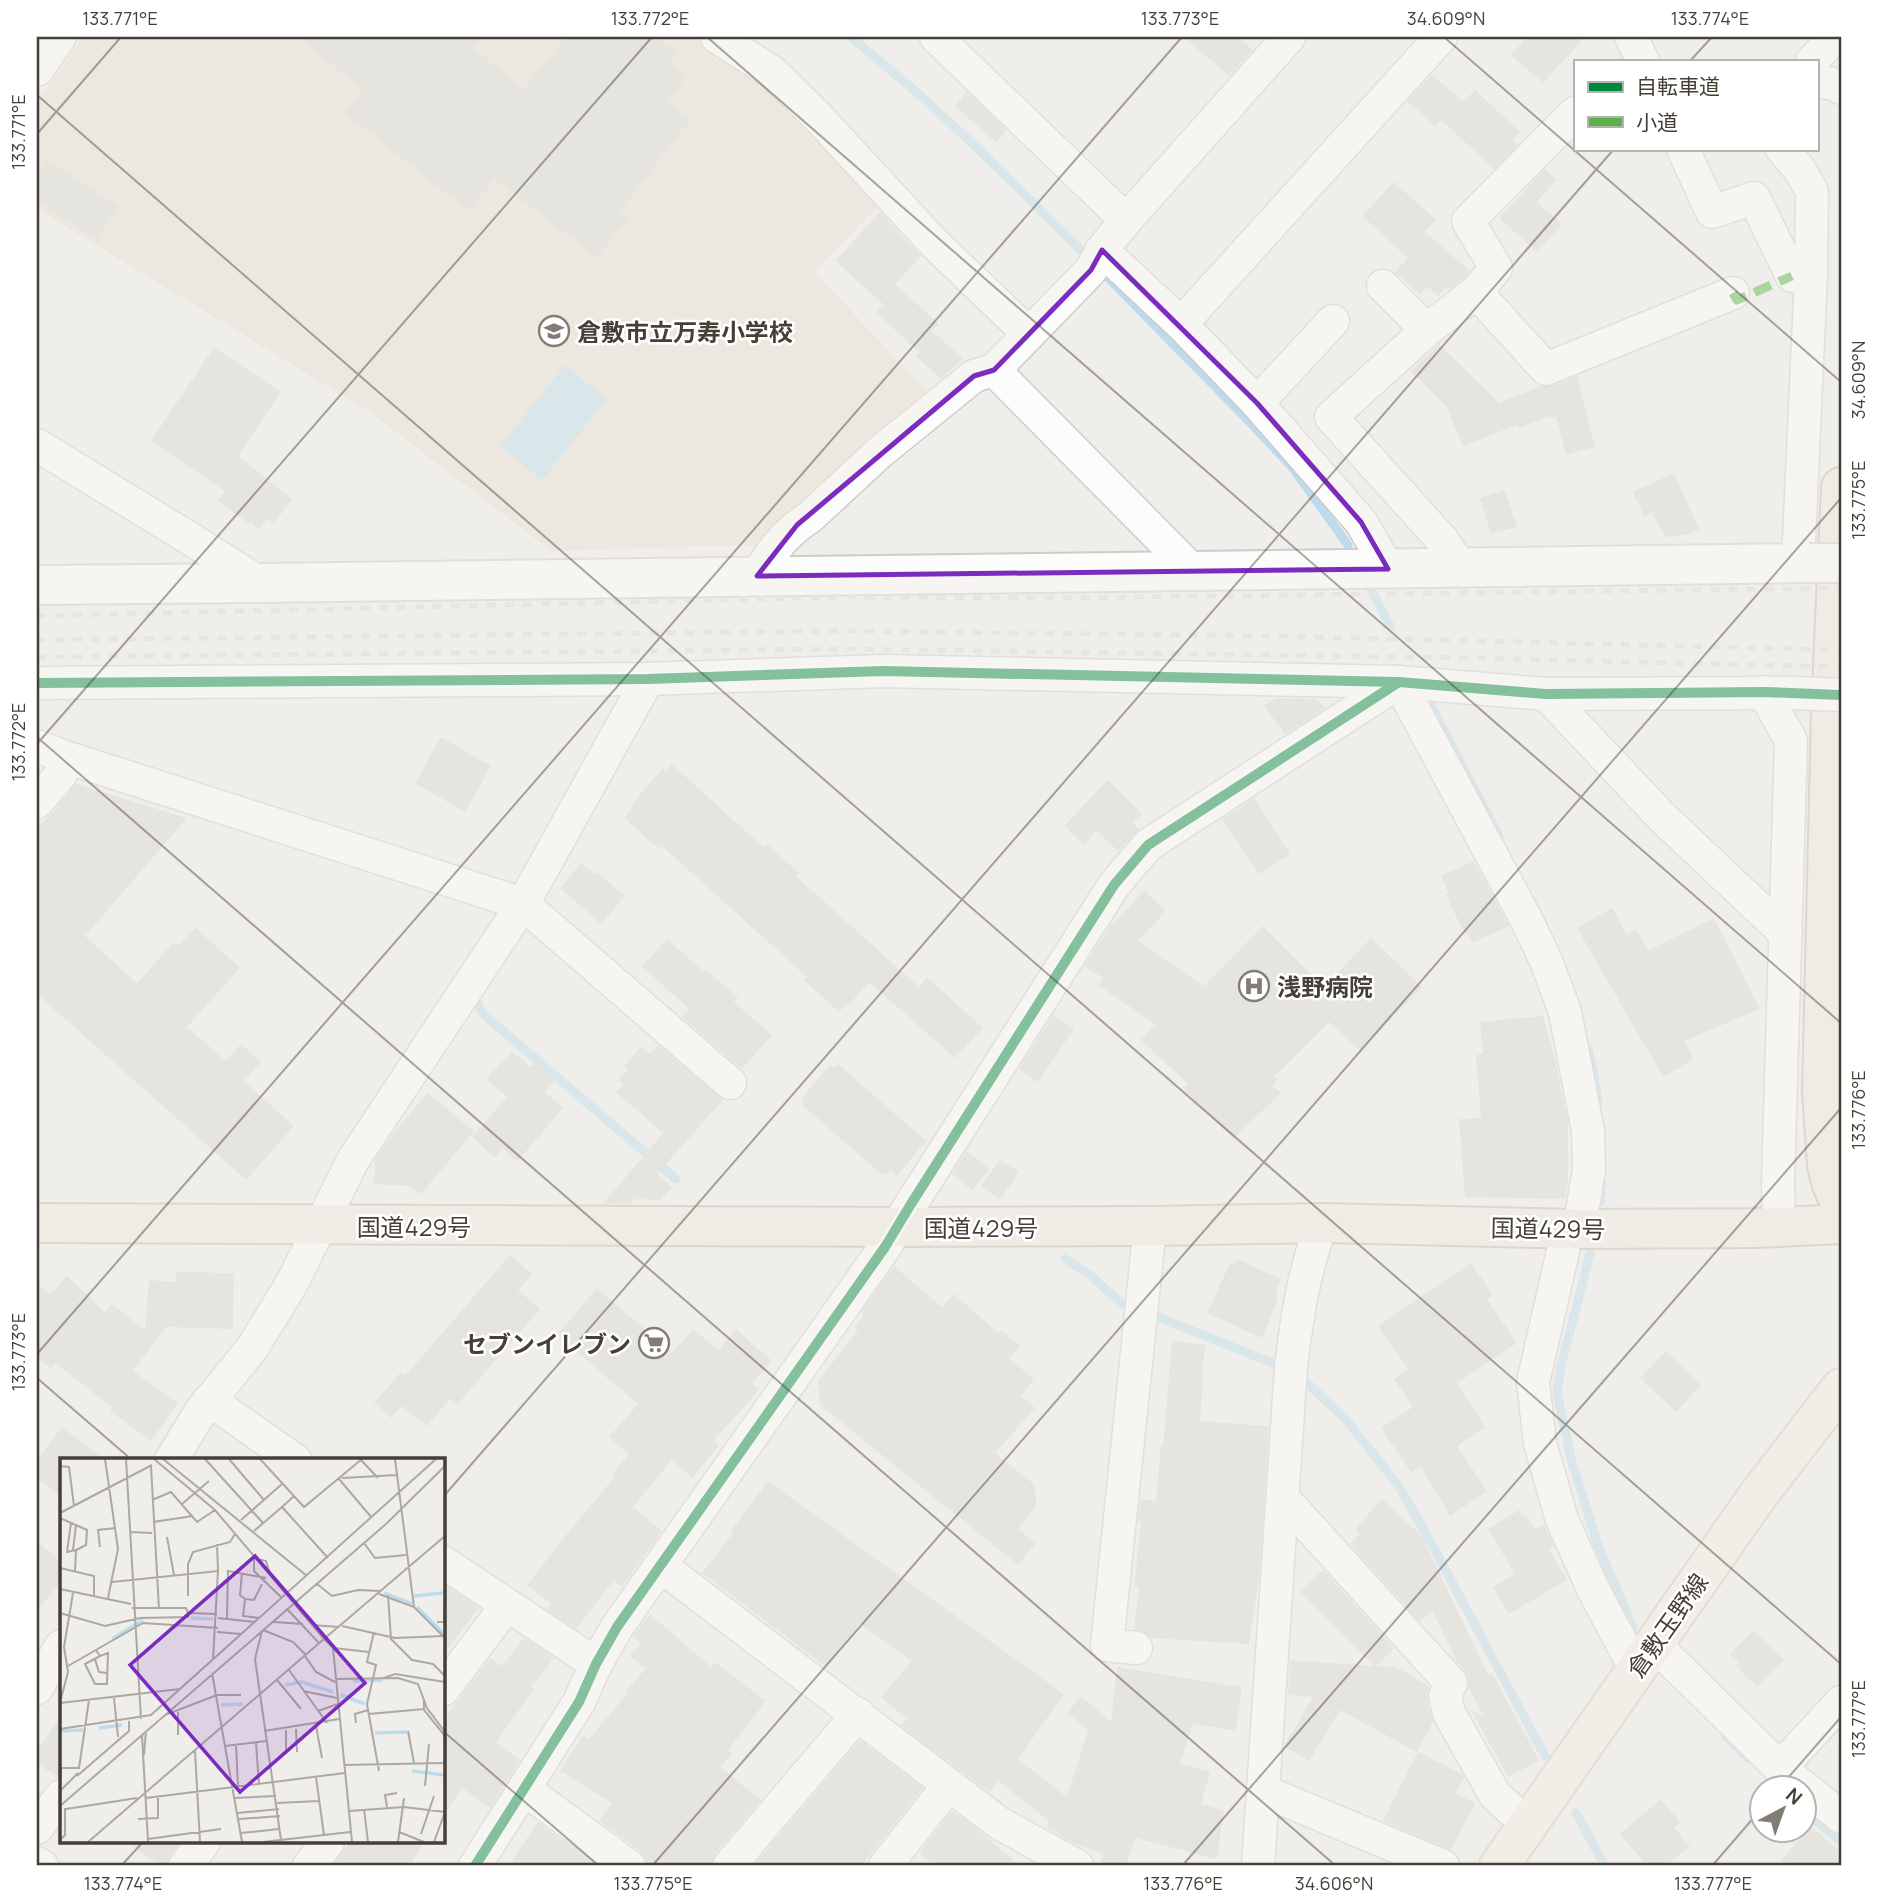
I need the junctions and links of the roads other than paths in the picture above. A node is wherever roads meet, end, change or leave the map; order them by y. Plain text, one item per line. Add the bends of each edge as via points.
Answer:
1 (60, 37) edge
2 (717, 37) edge
3 (936, 37) edge
4 (1289, 37) edge
5 (1440, 37) edge
6 (1835, 37) edge
7 (1813, 60) edge
8 (37, 70) edge
9 (1818, 83) edge
10 (1841, 88) edge
11 (1574, 114) edge
12 (1683, 150) edge
13 (1783, 150) edge
14 (1126, 220) junction
15 (1097, 259) junction
16 (1811, 274) junction
17 (1383, 286) dead end
18 (1476, 292) junction
19 (1733, 293) dead end
20 (1333, 321) dead end
21 (1181, 324) junction
22 (1427, 330) junction
23 (1029, 334) junction
24 (994, 369) junction
25 (1257, 403) junction
26 (37, 445) edge
27 (1841, 487) edge
28 (1816, 563) edge
29 (1461, 568) junction
30 (1388, 569) junction
31 (1193, 571) junction
32 (757, 576) junction
33 (260, 583) junction
34 (37, 585) edge
35 (648, 679) junction
36 (1399, 682) junction
37 (37, 684) edge
38 (1779, 693) junction
39 (1546, 694) junction
40 (1841, 695) edge
41 (57, 760) edge
42 (37, 802) edge
43 (523, 904) junction
44 (1786, 934) junction
45 (730, 1083) dead end
46 (1841, 1206) edge
47 (37, 1223) edge
48 (1322, 1223) junction
49 (1841, 1224) edge
50 (322, 1225) junction
51 (1150, 1226) junction
52 (897, 1227) junction
53 (1779, 1227) junction
54 (1572, 1229) junction
55 (1841, 1388) edge
56 (209, 1400) junction
57 (172, 1458) edge
58 (292, 1458) edge
59 (1283, 1498) junction
60 (444, 1563) edge
61 (661, 1566) junction
62 (507, 1605) junction
63 (60, 1648) edge
64 (1136, 1648) dead end
65 (1645, 1657) junction
66 (597, 1664) junction
67 (37, 1688) edge
68 (444, 1689) edge
69 (1841, 1702) edge
70 (858, 1714) junction
71 (1780, 1768) junction
72 (949, 1785) junction
73 (524, 1789) junction
74 (1263, 1791) junction
75 (60, 1797) edge
76 (1841, 1817) edge
77 (1528, 1825) junction
78 (37, 1828) edge
79 (203, 1843) edge
80 (327, 1843) edge
81 (37, 1863) edge
82 (1068, 1864) edge
83 (41, 1866) edge
84 (185, 1866) edge
85 (309, 1866) edge
86 (475, 1866) edge
87 (629, 1866) edge
88 (729, 1866) edge
89 (885, 1866) edge
90 (1258, 1866) edge
91 (1443, 1866) edge
92 (1499, 1866) edge

1 - 8 street
2 - 23 street via 772,72 934,243
3 - 14 street
4 - 14 street
5 - 21 street
6 - 7 street
9 - 10 street
11 - 18 street via 1468,221 1496,268
12 - 16 street via 1712,212 1754,198 1792,276
13 - 16 street via 1812,192
14 - 15 street
15 - 21 street
15 - 23 street
16 - 28 street
17 - 22 street
18 - 19 street via 1546,369
18 - 22 street
20 - 25 street
21 - 25 street
22 - 29 street via 1331,417 1443,541
23 - 24 street
24 - 31 street
24 - 32 street via 974,376 879,453 797,525 768,556
25 - 30 street via 1361,522
26 - 33 street
27 - 46 highway via 1822,1092 1827,1165
28 - 29 street
29 - 30 street
30 - 31 street
31 - 32 street
32 - 33 street
33 - 34 street
35 - 36 street via 883,671
35 - 37 street
35 - 43 street
36 - 39 street
36 - 52 street via 1148,845 1100,905
36 - 54 street via 1527,920 1565,1012 1588,1131 1589,1170
38 - 39 street
38 - 40 street, bridge
38 - 44 street via 1791,741
39 - 44 street via 1662,817
41 - 42 street
41 - 43 street
43 - 45 street
43 - 50 street via 353,1160
44 - 53 street
47 - 50 highway, 国道429号
48 - 51 highway, 国道429号
48 - 54 highway, 国道429号
48 - 59 street via 1298,1310
49 - 53 highway, 国道429号
50 - 52 highway, 国道429号
50 - 56 street via 253,1346
51 - 52 highway, 国道429号
51 - 64 street via 1107,1645
52 - 61 street
53 - 54 highway, 国道429号
54 - 65 street via 1533,1382 1540,1443 1562,1520 1594,1591
55 - 65 main road, 倉敷玉野線 via 1759,1494
56 - 57 street
56 - 58 street
59 - 74 street
59 - 77 street via 1451,1683 1445,1696 1449,1713 1495,1795
60 - 62 street
61 - 66 street via 617,1626
61 - 70 street
62 - 66 street
62 - 68 street
63 - 67 street
65 - 71 street
65 - 77 main road, 倉敷玉野線
66 - 73 street via 579,1702
69 - 71 street
70 - 72 street
70 - 88 street
71 - 76 street
72 - 82 street via 999,1823
72 - 89 street
73 - 86 street
73 - 87 street
74 - 90 street
74 - 91 street
75 - 78 street
77 - 92 main road, 倉敷玉野線
79 - 84 street
80 - 85 street
81 - 83 street

